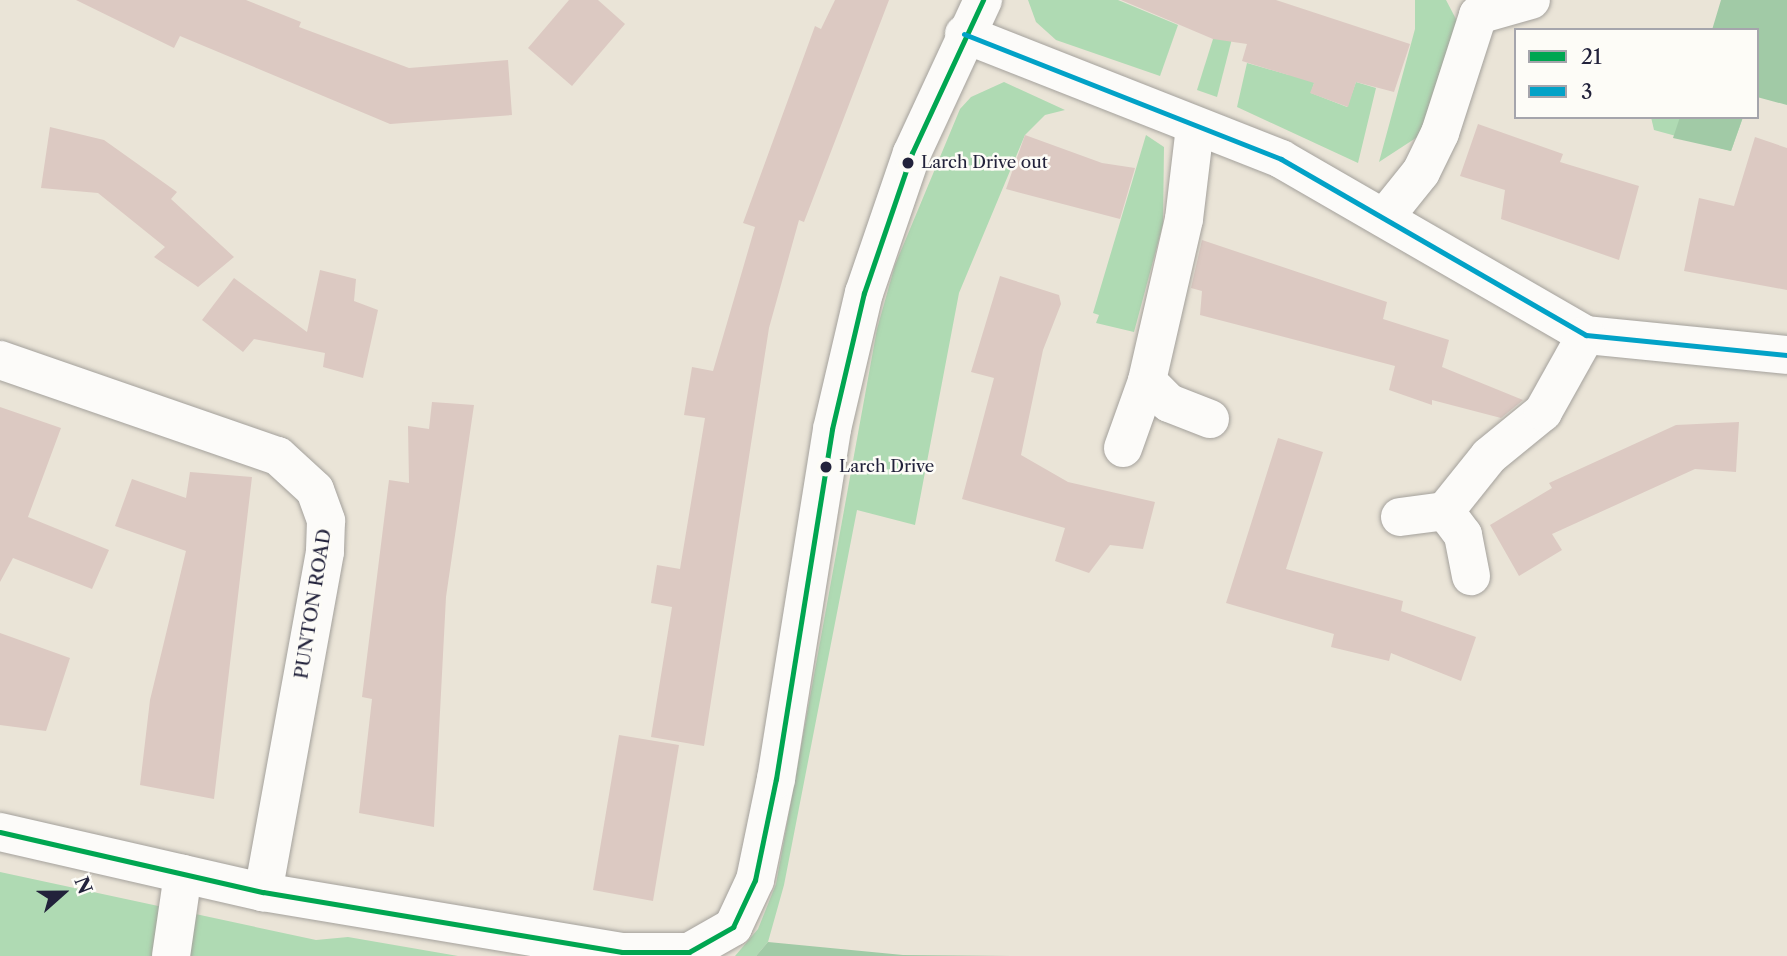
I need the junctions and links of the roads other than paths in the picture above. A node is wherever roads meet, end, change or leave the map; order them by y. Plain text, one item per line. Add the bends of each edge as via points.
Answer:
1 (983, 0) edge
2 (1531, 0) edge
3 (1472, 8) edge
4 (964, 34) junction
5 (1195, 127) junction
6 (1384, 218) junction
7 (1586, 335) junction
8 (1787, 355) edge
9 (0, 360) edge
10 (1147, 381) junction
11 (1210, 419) dead end
12 (1123, 449) dead end
13 (1445, 511) junction
14 (1401, 517) dead end
15 (1471, 576) dead end
16 (0, 832) edge
17 (183, 874) junction
18 (263, 892) junction
19 (171, 956) edge

1 - 4 street
2 - 3 street
3 - 6 street via 1440,133 1421,172
4 - 5 street
4 - 18 street via 912,153 864,293 832,429 755,880 733,927 689,952 622,953
5 - 6 street via 1281,159
5 - 10 street via 1184,219
6 - 7 street
7 - 8 street
7 - 13 street via 1543,412 1489,456
9 - 18 street, PUNTON ROAD via 278,456 315,490 327,521 325,552
10 - 11 street via 1169,403
10 - 12 street
13 - 14 street
13 - 15 street via 1463,535
16 - 17 street
17 - 18 street
17 - 19 street

